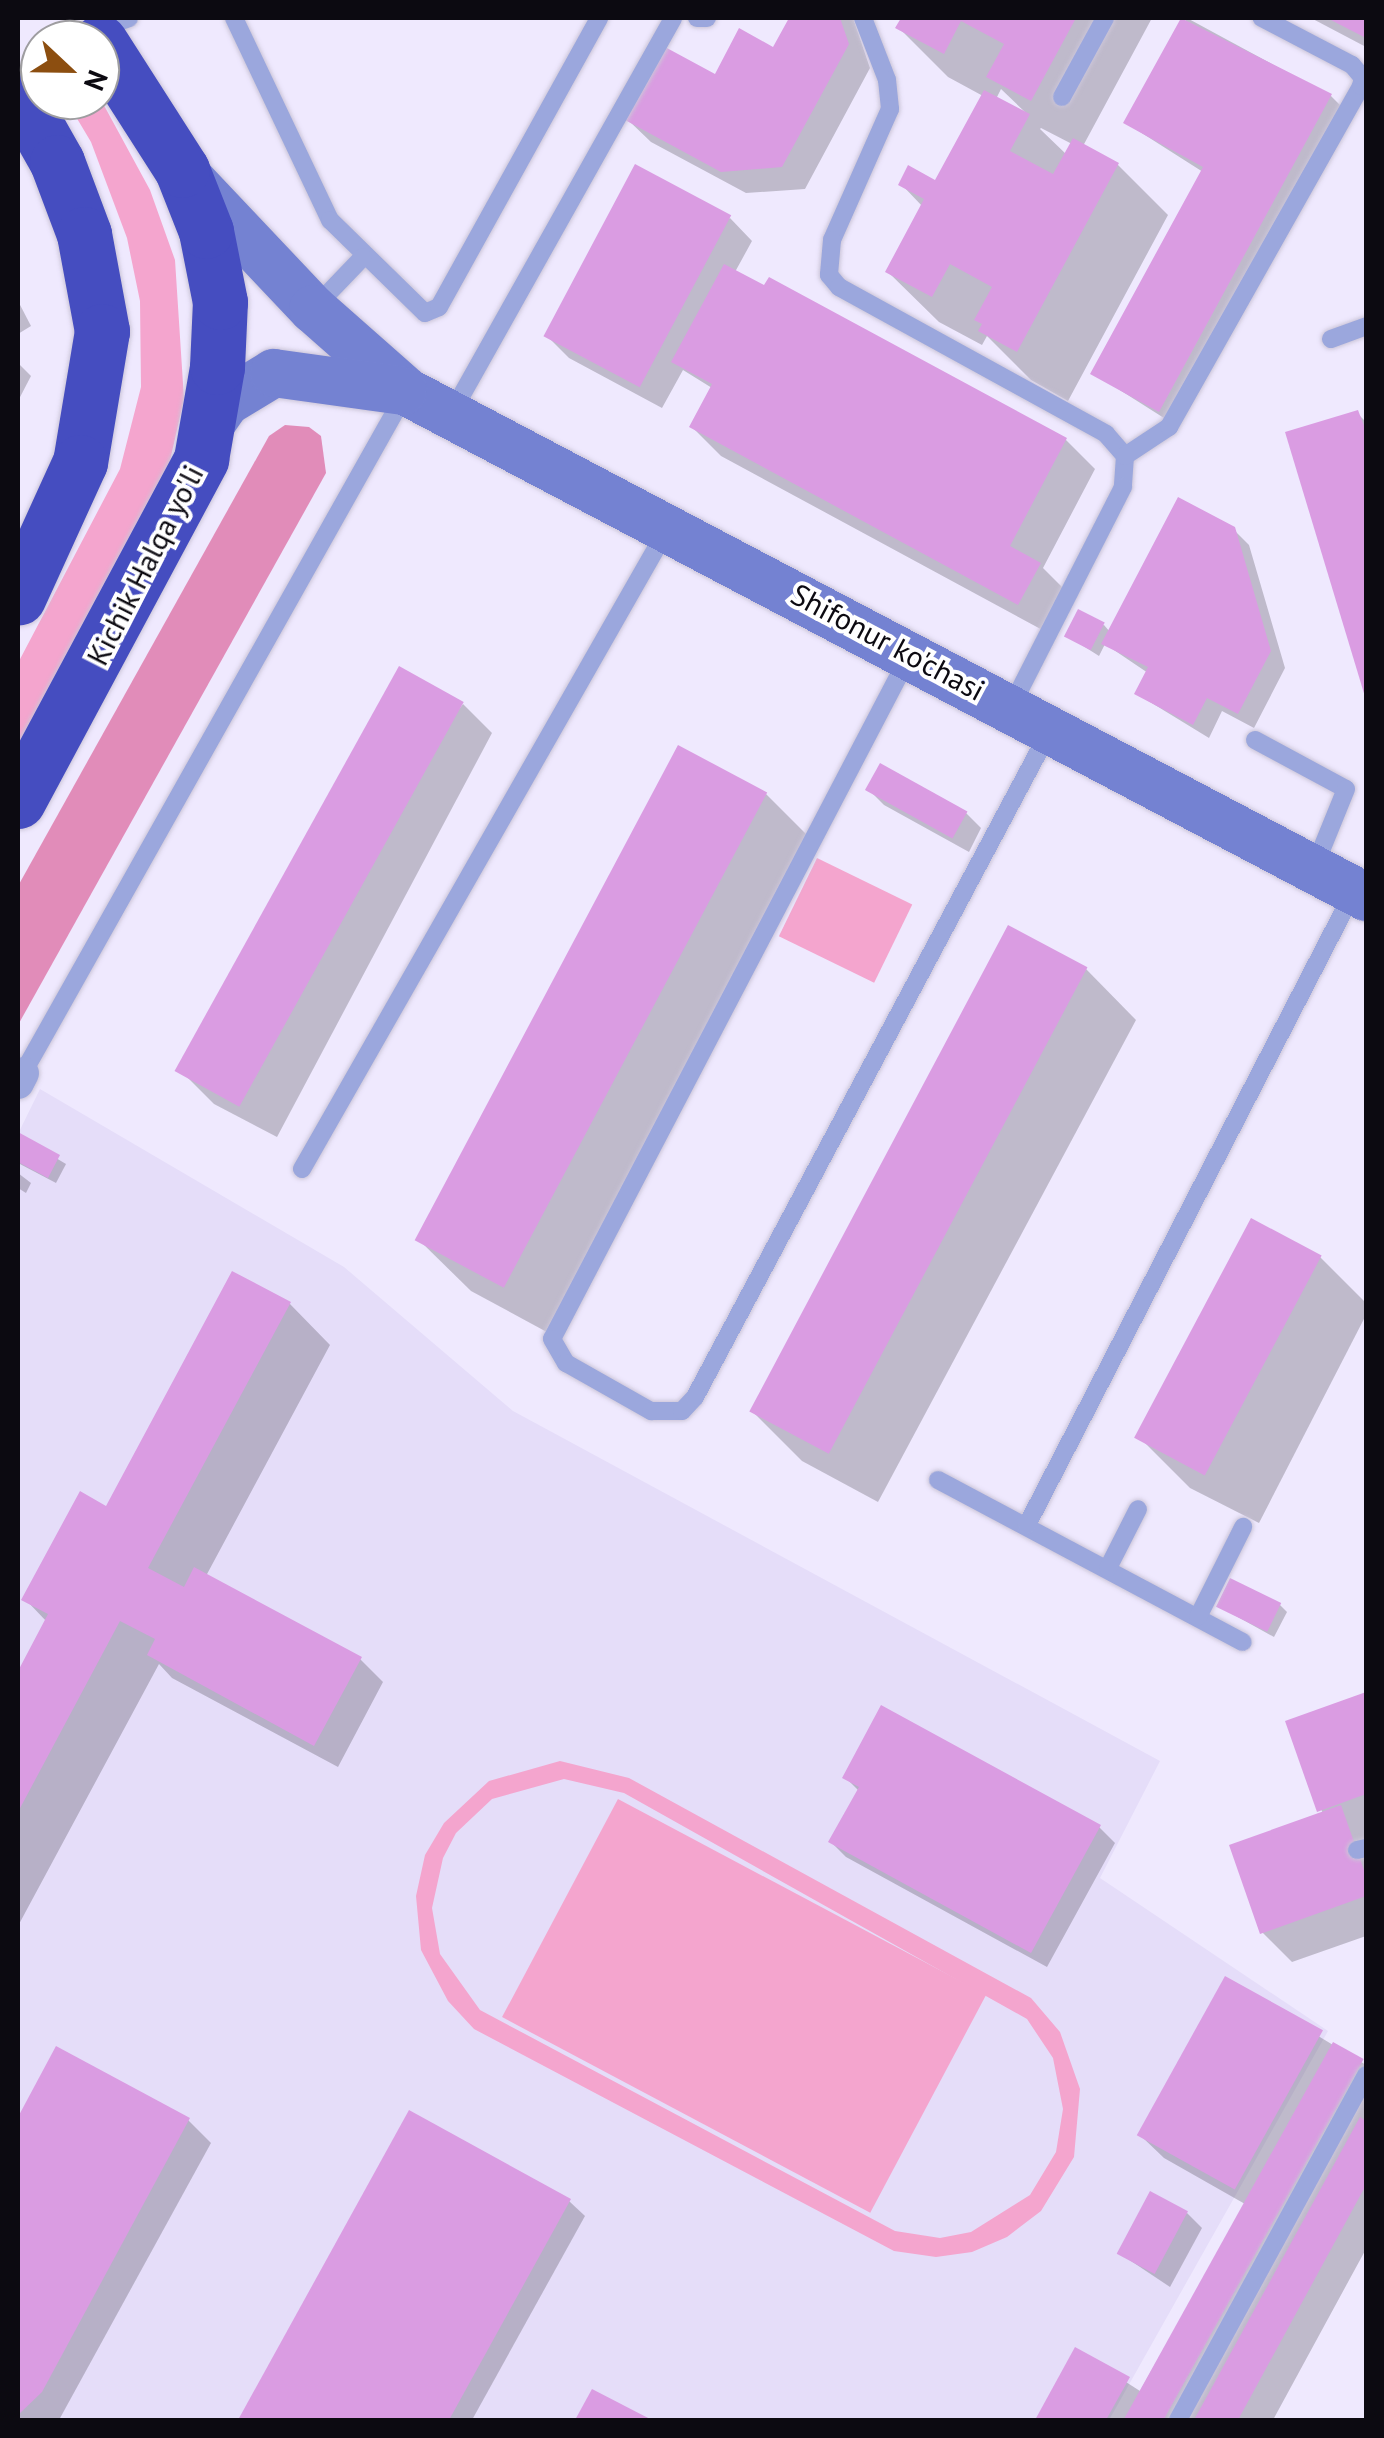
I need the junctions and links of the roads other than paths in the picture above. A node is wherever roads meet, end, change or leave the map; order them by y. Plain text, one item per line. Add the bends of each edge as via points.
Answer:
1 (234, 18) edge
2 (599, 18) edge
3 (673, 18) edge
4 (698, 18) edge
5 (707, 18) edge
6 (864, 18) edge
7 (1105, 18) edge
8 (1262, 18) edge
9 (120, 63) edge
10 (18, 93) edge
11 (1062, 97) dead end
12 (182, 170) junction
13 (363, 257) junction
14 (313, 309) junction
15 (1366, 326) edge
16 (1331, 339) dead end
17 (406, 392) junction
18 (451, 414) junction
19 (210, 424) junction
20 (1124, 456) junction
21 (669, 526) junction
22 (18, 598) edge
23 (910, 654) junction
24 (1032, 717) junction
25 (1255, 740) dead end
26 (18, 800) edge
27 (1345, 886) edge
28 (20, 1078) edge
29 (302, 1169) dead end
30 (938, 1480) dead end
31 (1138, 1510) dead end
32 (1027, 1525) junction
33 (1243, 1527) dead end
34 (1108, 1568) junction
35 (1198, 1617) junction
36 (1243, 1642) dead end
37 (1366, 2075) edge
38 (1178, 2420) edge

1 - 13 lane via 314,194
2 - 13 lane via 433,313 419,310
3 - 18 lane
4 - 5 lane
6 - 20 lane via 887,80 890,110 832,240 829,275 839,287 1106,434
7 - 11 lane
8 - 20 lane via 1352,65 1361,86 1170,427
9 - 12 highway, Kichik Halqa yo'li
10 - 22 highway via 57,162 84,234 102,331 80,462
12 - 14 street, Shifonur ko'chasi
12 - 19 highway, Kichik Halqa yo'li via 218,284
13 - 14 lane
14 - 17 street, Shifonur ko'chasi
15 - 16 lane
17 - 18 street, Shifonur ko'chasi
17 - 19 street, Shifonur ko'chasi via 274,373 226,402
17 - 28 lane
18 - 21 street, Shifonur ko'chasi
19 - 26 highway, Kichik Halqa yo'li via 201,460 171,520
20 - 24 lane via 1123,487
21 - 23 street, Shifonur ko'chasi
21 - 29 lane
23 - 24 street, Shifonur ko'chasi
23 - 24 lane via 552,1338 566,1363 651,1411 682,1411 696,1397
24 - 27 street, Shifonur ko'chasi
25 - 27 lane via 1346,789
27 - 32 lane
30 - 32 lane
31 - 34 lane
32 - 34 lane
33 - 35 lane
34 - 35 lane
35 - 36 lane
37 - 38 lane

